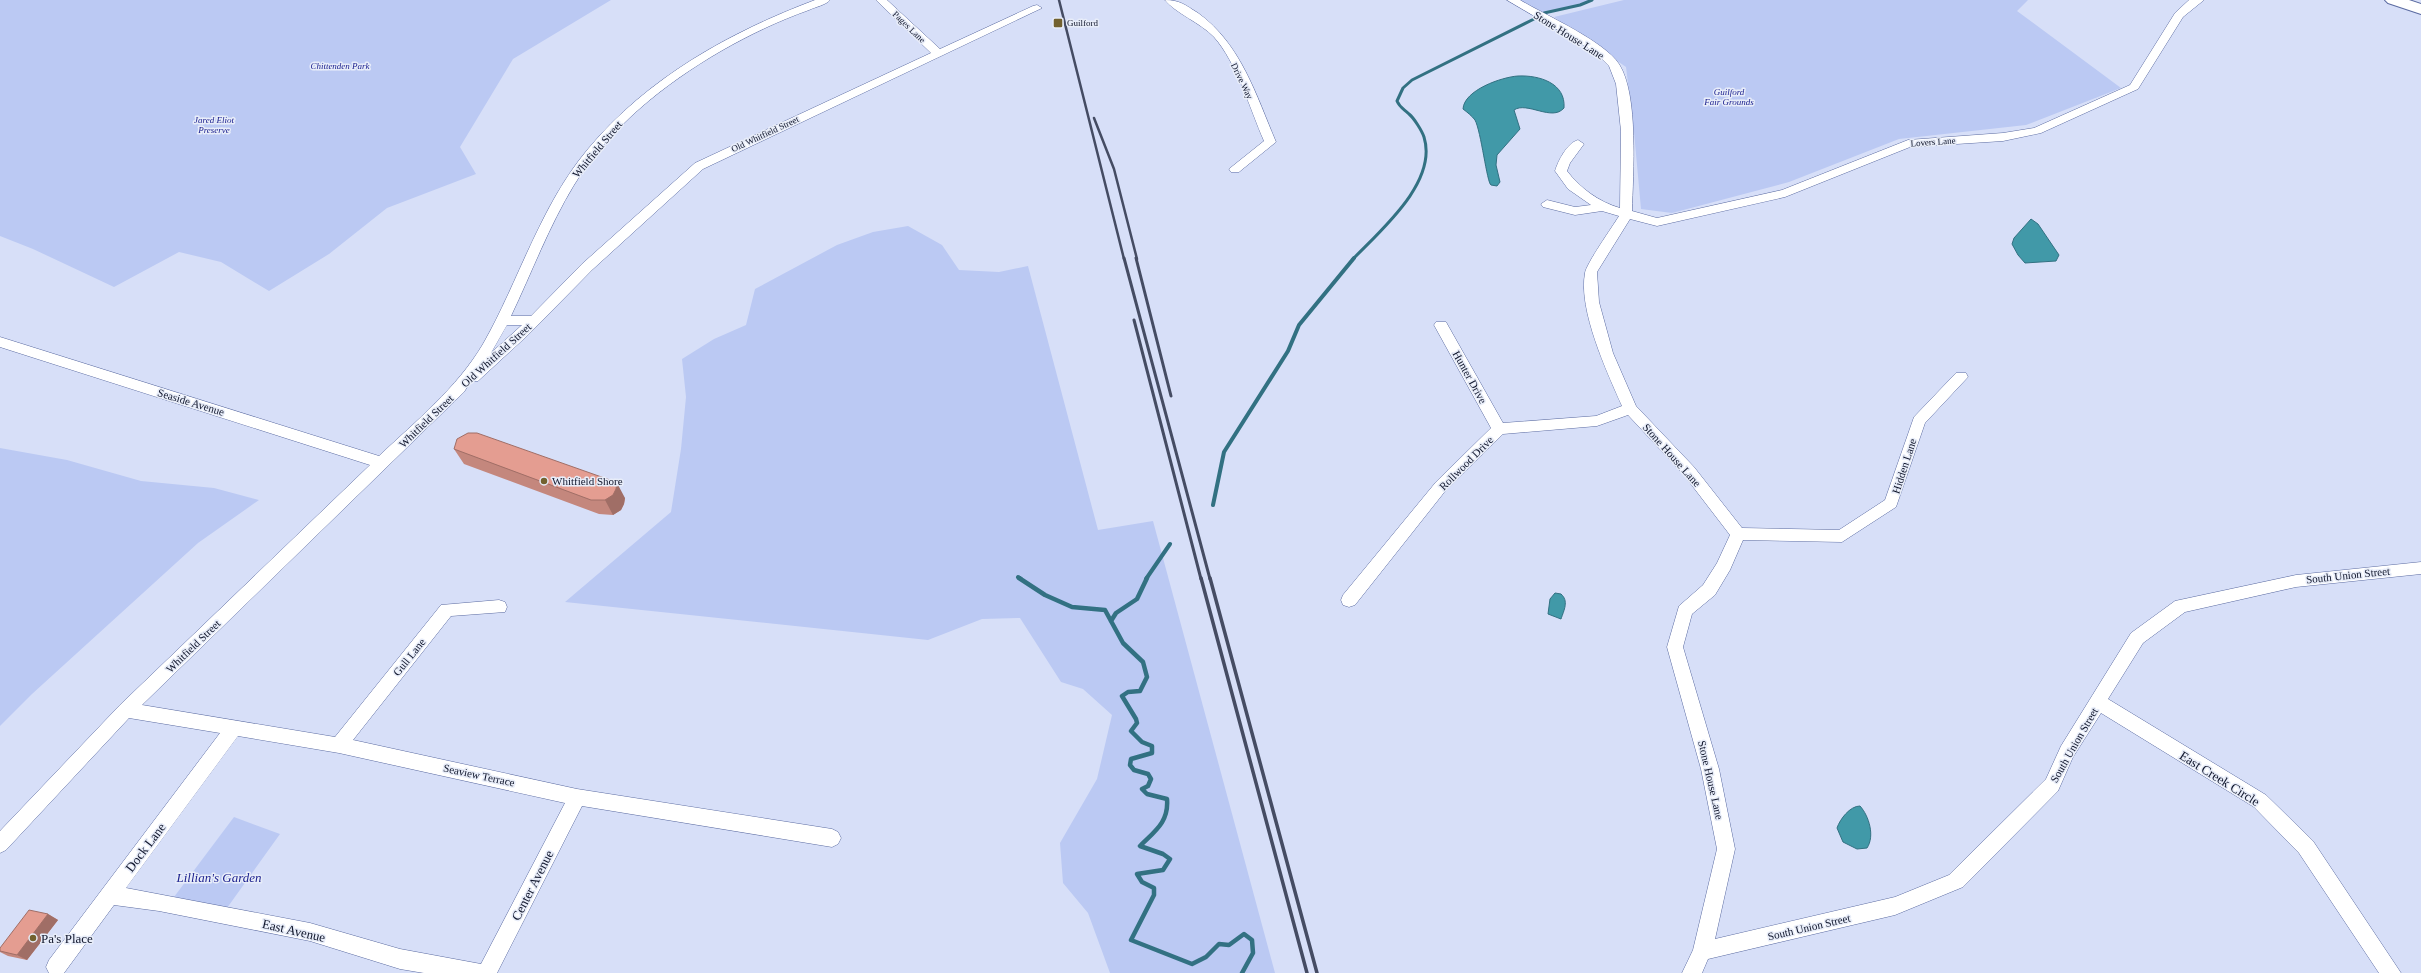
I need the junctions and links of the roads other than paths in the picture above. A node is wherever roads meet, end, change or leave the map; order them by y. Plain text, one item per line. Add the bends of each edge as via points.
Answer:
1 (825, 0) edge
2 (881, 0) edge
3 (1170, 0) edge
4 (1512, 0) edge
5 (2199, 0) edge
6 (2393, 0) edge
7 (1037, 8) dead end
8 (2421, 9) edge
9 (937, 53) junction
10 (1578, 144) dead end
11 (1235, 169) dead end
12 (1547, 204) dead end
13 (1602, 207) junction
14 (1626, 215) junction
15 (501, 320) junction
16 (534, 321) junction
17 (1442, 325) dead end
18 (0, 342) edge
19 (1961, 377) dead end
20 (459, 388) junction
21 (1630, 409) junction
22 (1499, 429) junction
23 (382, 462) junction
24 (1738, 534) junction
25 (2421, 568) edge
26 (1349, 600) dead end
27 (499, 607) dead end
28 (2098, 702) junction
29 (126, 710) junction
30 (234, 728) junction
31 (339, 745) junction
32 (577, 797) junction
33 (832, 838) dead end
34 (0, 844) edge
35 (109, 895) junction
36 (1702, 951) junction
37 (56, 967) dead end
38 (478, 973) edge
39 (487, 973) edge
40 (1692, 973) edge
41 (2391, 973) edge

1 - 15 street, Whitfield Street via 720,46 668,81 621,120 569,183
2 - 9 street, Pages Lane
3 - 11 street, Drive Way via 1210,28 1224,43 1270,142
4 - 14 street, Stone House Lane via 1599,50 1614,65 1622,84 1628,131
5 - 14 street, Lovers Lane via 2194,1 2179,15 2134,87 2037,131 2003,137 1908,144 1785,193 1657,222
6 - 8 main road
7 - 9 street, Old Whitfield Street
9 - 16 street, Old Whitfield Street via 699,166 587,267
10 - 13 street via 1564,162 1561,171 1572,186
12 - 13 street via 1575,211
13 - 14 street, Lovers Lane
14 - 21 street, Stone House Lane via 1591,272 1592,302 1606,353
15 - 16 street, Old Whitfield Street
15 - 20 street, Whitfield Street via 490,344
16 - 20 street, Old Whitfield Street via 490,363
17 - 22 street, Hunter Drive
18 - 23 street, Seaside Avenue via 284,429
19 - 24 street, Hidden Lane via 1919,421 1891,503 1842,536
20 - 23 street, Whitfield Street
21 - 22 street, Rollwood Drive via 1597,421
21 - 24 street, Stone House Lane via 1689,472
22 - 26 street, Rollwood Drive via 1441,486
23 - 29 street, Whitfield Street
24 - 36 street, Stone House Lane via 1724,566 1709,590 1685,611 1675,647 1710,769 1726,849
25 - 28 street, South Union Street via 2296,580 2181,606 2137,638
27 - 31 street, Gull Lane via 447,610
28 - 36 street, South Union Street via 2067,752 2052,785 1956,881 1895,906
28 - 41 street, East Creek Circle via 2253,797 2269,810 2306,847
29 - 30 street, Seaview Terrace
29 - 34 street, Whitfield Street
30 - 31 street, Seaview Terrace
30 - 35 street, Dock Lane
31 - 32 street, Seaview Terrace
32 - 33 street, Seaview Terrace
32 - 39 street, Center Avenue
35 - 37 street, Dock Lane
35 - 38 street, East Avenue via 159,902 310,932 400,959
36 - 40 street, Stone House Lane

